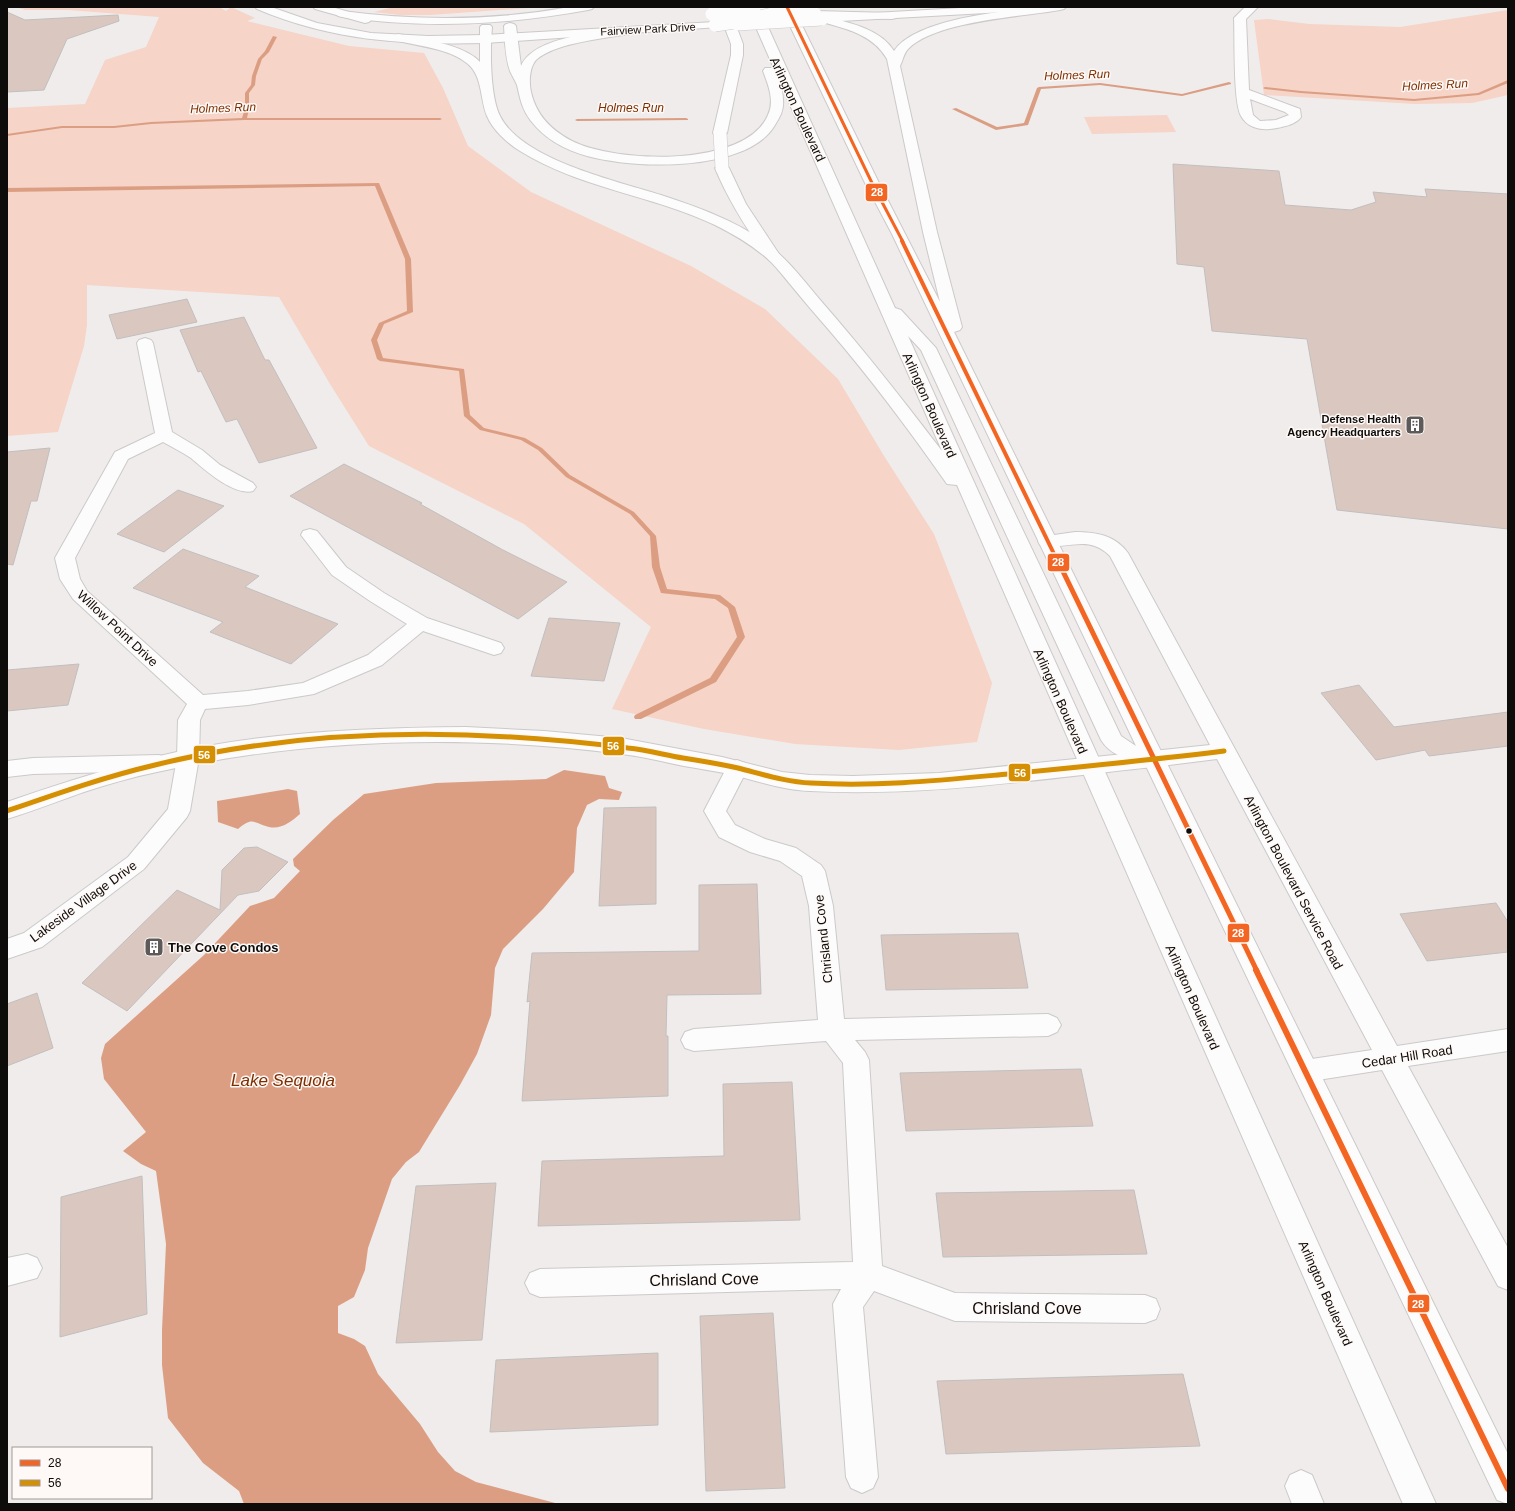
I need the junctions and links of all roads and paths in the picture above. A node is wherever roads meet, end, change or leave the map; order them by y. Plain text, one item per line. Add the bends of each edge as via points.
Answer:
1 (261, 7) edge
2 (319, 7) edge
3 (588, 7) edge
4 (723, 7) edge
5 (753, 7) edge
6 (758, 7) edge
7 (858, 7) edge
8 (1040, 7) edge
9 (1060, 7) edge
10 (1252, 7) edge
11 (787, 9) edge
12 (813, 12) edge
13 (342, 14) junction
14 (714, 20) junction
15 (635, 30) junction
16 (762, 30) junction
17 (511, 32) junction
18 (486, 33) junction
19 (398, 38) junction
20 (895, 64) junction
21 (523, 83) junction
22 (488, 91) junction
23 (1243, 92) dead end
24 (774, 257) junction
25 (884, 300) junction
26 (145, 343) dead end
27 (967, 375) junction
28 (164, 434) junction
29 (247, 487) dead end
30 (310, 535) dead end
31 (1047, 541) junction
32 (995, 550) junction
33 (420, 623) junction
34 (494, 648) dead end
35 (198, 703) junction
36 (1224, 752) junction
37 (188, 758) junction
38 (1153, 759) junction
39 (164, 762) junction
40 (1090, 765) junction
41 (737, 768) junction
42 (7, 769) edge
43 (7, 810) edge
44 (7, 950) edge
45 (1048, 1024) dead end
46 (832, 1030) junction
47 (694, 1040) dead end
48 (1508, 1040) edge
49 (1389, 1059) junction
50 (1305, 1071) junction
51 (868, 1275) junction
52 (1508, 1276) edge
53 (540, 1283) dead end
54 (1144, 1309) dead end
55 (862, 1477) dead end
56 (1508, 1489) edge
57 (1420, 1504) edge

1 - 19 main road, Fairview Park Drive via 330,29
2 - 13 main road, Fairview Park Drive
3 - 13 main road via 527,18 462,22 392,21
4 - 24 main road, bridge via 737,44 737,56 720,133 722,168 734,197
5 - 16 main road, Arlington Boulevard
6 - 11 main road
7 - 12 main road, Fairview Park Drive
8 - 12 main road via 892,16
9 - 20 main road via 938,29 904,47
10 - 23 main road via 1240,18
11 - 12 main road, bridge
11 - 14 main road, bridge via 742,21
11 - 27 main road
12 - 14 main road, Fairview Park Drive, bridge
12 - 20 main road via 872,36 890,53
13 - 18 main road, Fairview Park Drive via 405,26
14 - 15 main road, Fairview Park Drive
14 - 17 main road, Fairview Park Drive
15 - 17 main road, Fairview Park Drive
15 - 21 main road via 575,41 541,52 528,64
16 - 21 main road via 760,50 775,87 775,117 758,138 734,150 706,157 643,161 607,157 572,146 557,138 534,118 528,109
16 - 25 main road, Arlington Boulevard
17 - 18 main road, Fairview Park Drive
17 - 21 main road via 517,72
18 - 19 main road, Fairview Park Drive via 445,40
18 - 22 main road
19 - 22 main road via 447,50 474,63
20 - 27 main road via 930,232
22 - 24 main road via 494,117 506,134 538,156 581,174 724,224
24 - 32 main road via 880,379 951,476
25 - 32 main road, Arlington Boulevard
25 - 38 main road via 928,348 1112,740 1129,752
26 - 28 main road
27 - 31 main road
28 - 29 main road
28 - 35 main road, Willow Point Drive via 121,456 65,558 70,579 80,595
30 - 33 main road via 339,571
31 - 36 main road, Arlington Boulevard Service Road via 1091,539 1107,543 1115,549
31 - 38 main road
32 - 40 main road, Arlington Boulevard
33 - 34 main road
33 - 35 main road via 375,660 307,689
35 - 37 main road via 189,720
36 - 38 main road
36 - 49 main road, Arlington Boulevard Service Road
37 - 39 main road
37 - 41 main road via 308,740 476,734 552,738 626,747
37 - 44 main road, Lakeside Village Drive via 179,811 136,863 33,940
38 - 40 main road
38 - 50 main road
39 - 42 main road
39 - 43 main road via 103,778
40 - 41 main road via 932,782 863,784 807,783
40 - 57 main road, Arlington Boulevard
41 - 46 main road, Chrisland Cove via 715,811 727,831 758,846 788,854 813,871 821,906
45 - 46 main road
46 - 47 main road
46 - 51 main road via 856,1060
48 - 49 main road, Cedar Hill Road
49 - 50 main road, Cedar Hill Road
49 - 52 main road, Arlington Boulevard Service Road
50 - 56 main road
51 - 53 main road, Chrisland Cove
51 - 54 main road, Chrisland Cove via 955,1307
51 - 55 main road via 848,1304

